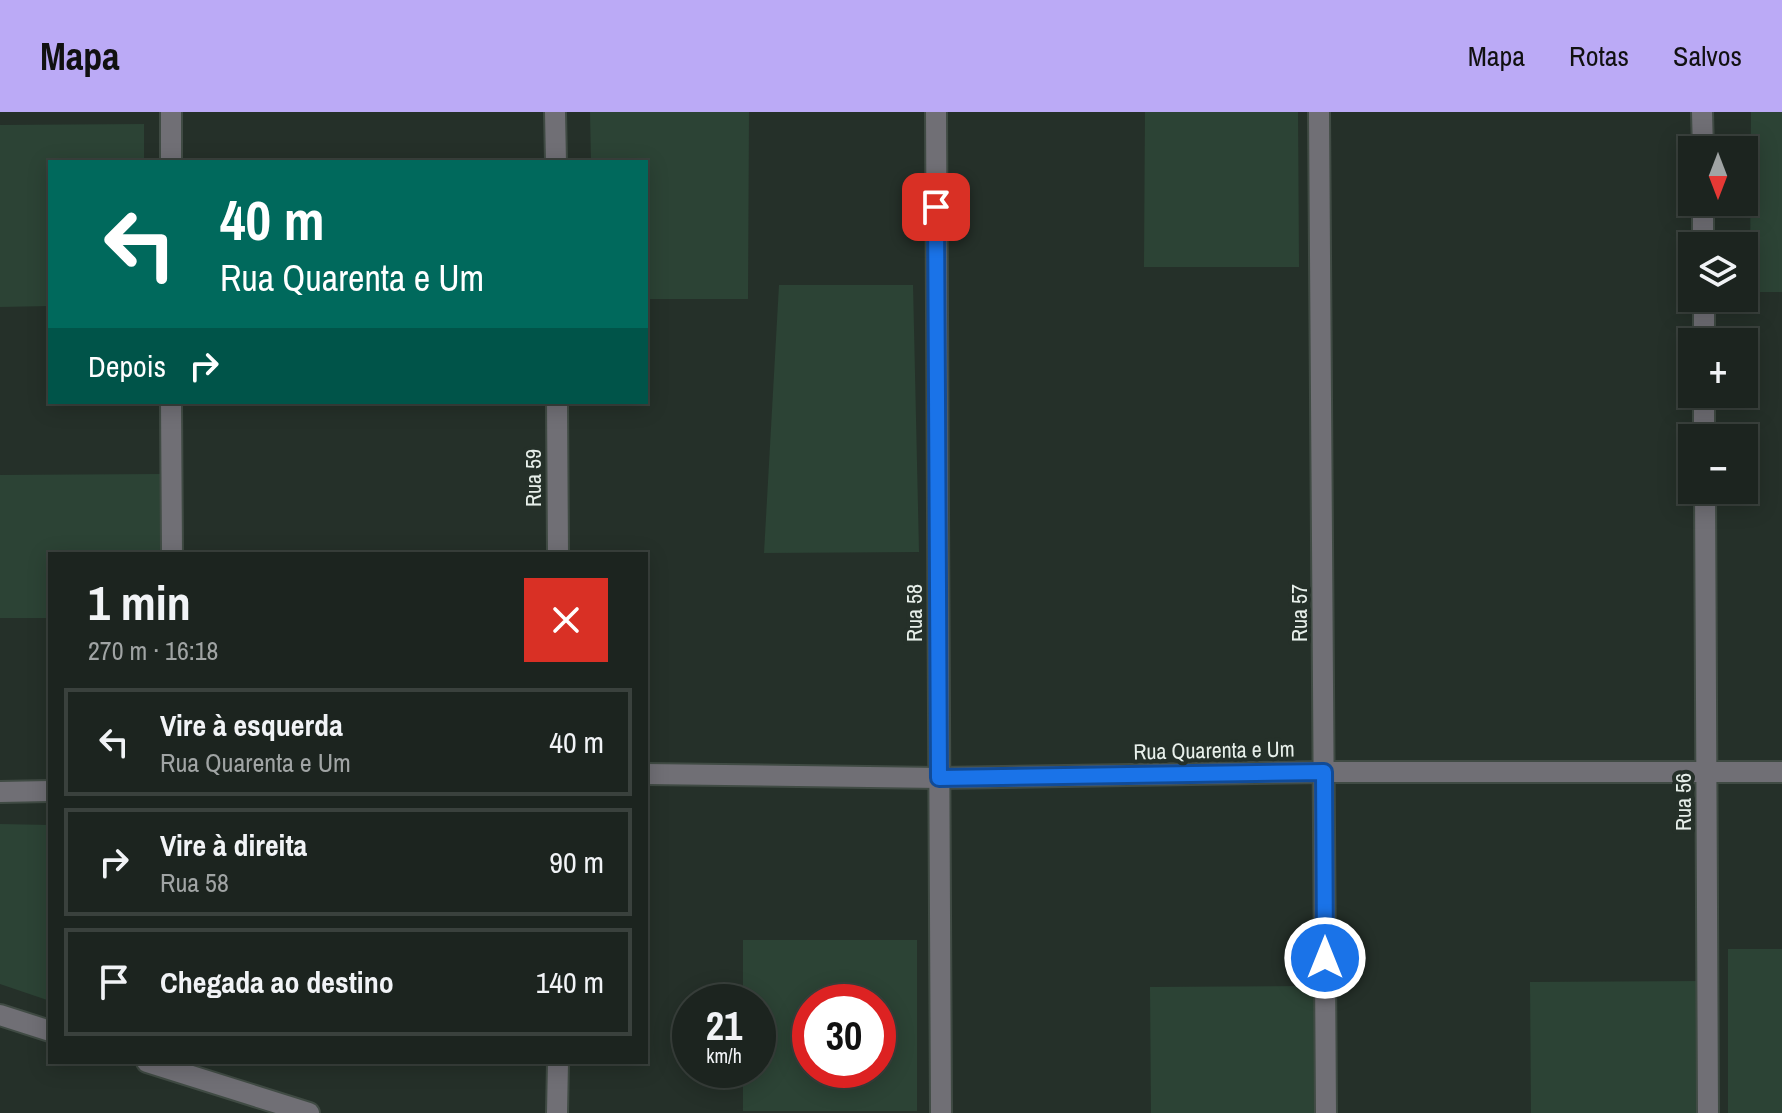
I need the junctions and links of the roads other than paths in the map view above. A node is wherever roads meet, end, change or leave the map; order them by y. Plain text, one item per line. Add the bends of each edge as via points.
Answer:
1 (171, 112) edge
2 (555, 112) edge
3 (936, 112) edge
4 (1319, 112) edge
5 (1702, 112) edge
6 (1703, 136) edge
7 (171, 160) edge
8 (556, 160) edge
9 (171, 404) edge
10 (557, 404) edge
11 (1705, 504) edge
12 (172, 552) edge
13 (558, 552) edge
14 (1706, 771) junction
15 (1324, 772) junction
16 (1782, 772) edge
17 (648, 774) edge
18 (939, 778) junction
19 (48, 791) edge
20 (0, 792) edge
21 (0, 1015) edge
22 (48, 1030) edge
23 (159, 1064) edge
24 (558, 1064) edge
25 (309, 1113) edge
26 (557, 1113) edge
27 (941, 1113) edge
28 (1326, 1113) edge
29 (1708, 1113) edge

1 - 7 street
2 - 8 street
3 - 18 street, Rua 58
4 - 15 street, Rua 57
5 - 6 street
9 - 12 street
10 - 13 street, Rua 59
11 - 14 street, Rua 56
14 - 15 street, Rua Quarenta e Um
14 - 16 street, Rua Quarenta e Um
14 - 29 street, Rua 56
15 - 18 street, Rua Quarenta e Um
15 - 28 street, Rua 57
17 - 18 street, Rua Quarenta e Um
18 - 27 street, Rua 58
19 - 20 street
21 - 22 street
23 - 25 street
24 - 26 street

